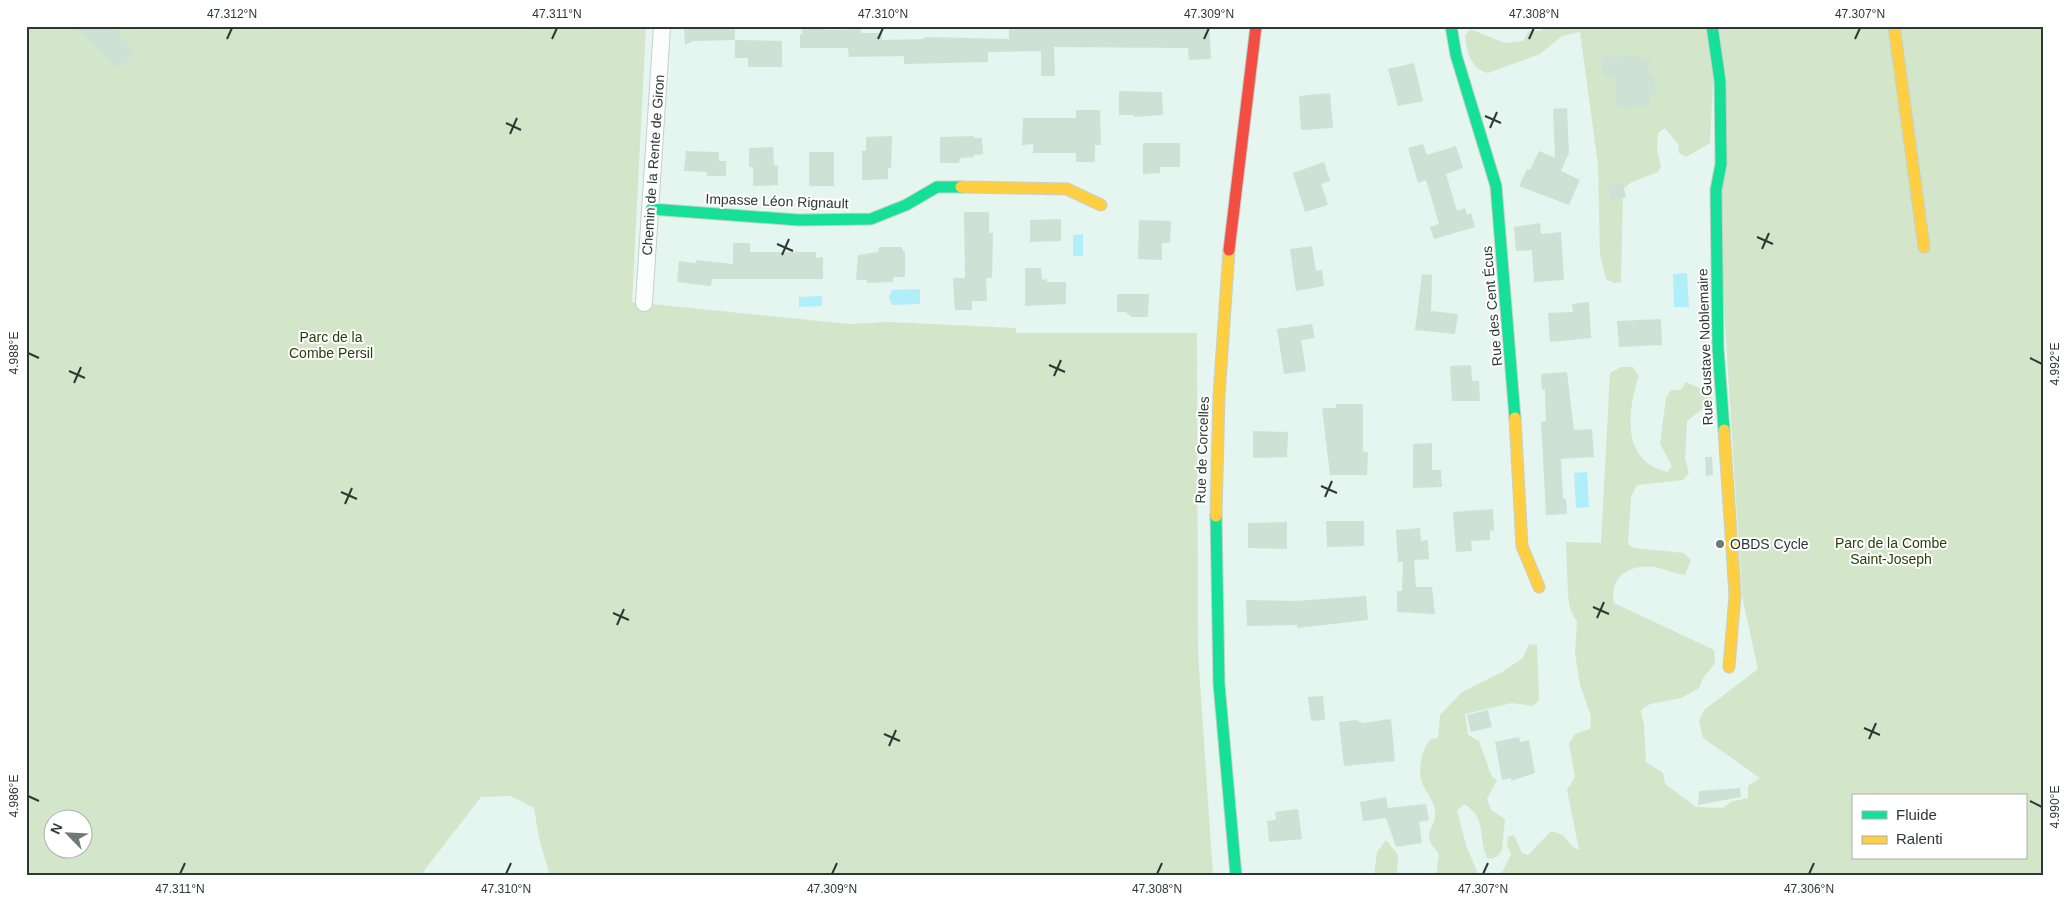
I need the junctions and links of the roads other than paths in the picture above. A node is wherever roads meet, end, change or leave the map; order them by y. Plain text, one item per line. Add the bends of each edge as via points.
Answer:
1 (662, 26) edge
2 (1256, 26) edge
3 (1451, 26) edge
4 (1712, 26) edge
5 (1894, 26) edge
6 (1101, 205) dead end
7 (651, 208) junction
8 (1924, 247) dead end
9 (644, 303) dead end
10 (1539, 587) dead end
11 (1729, 667) dead end
12 (1236, 876) edge

1 - 7 street, Chemin de la Rente de Giron
2 - 12 street, Rue de Corcelles via 1234,212 1216,439 1217,630
3 - 10 street, Rue des Cent Écus via 1456,55 1496,186 1512,353 1522,546
4 - 11 street, Rue Gustave Noblemaire via 1720,81 1721,164 1716,190 1718,348 1734,595
5 - 8 street
6 - 7 street, Impasse Léon Rignault via 1067,189 936,187 906,205 871,219 799,220
7 - 9 street, Chemin de la Rente de Giron

